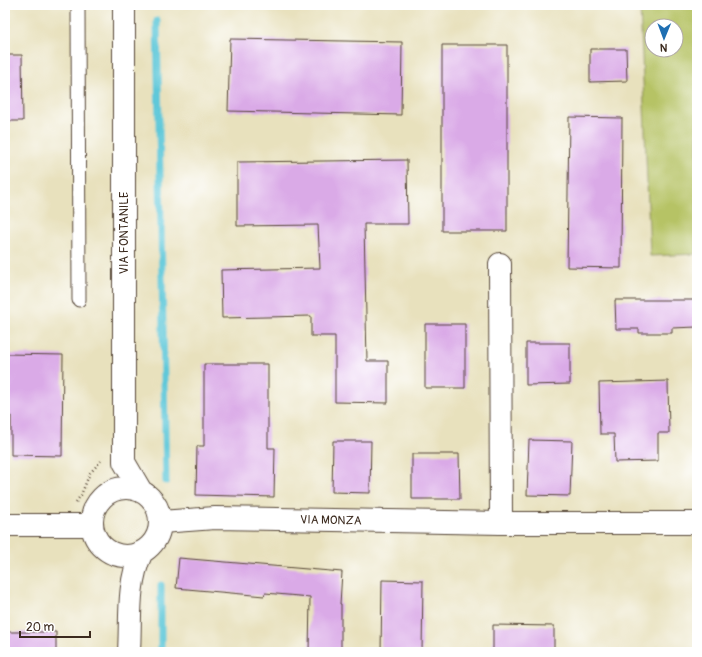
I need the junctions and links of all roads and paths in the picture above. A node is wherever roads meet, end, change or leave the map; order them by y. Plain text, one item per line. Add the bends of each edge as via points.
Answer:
1 (78, 5) edge
2 (124, 5) edge
3 (500, 264) dead end
4 (79, 300) dead end
5 (124, 456) junction
6 (140, 491) junction
7 (106, 495) junction
8 (73, 505) dead end
9 (161, 522) junction
10 (501, 523) junction
11 (697, 523) edge
12 (5, 525) edge
13 (92, 525) junction
14 (140, 554) junction
15 (116, 555) junction
16 (122, 652) edge
17 (129, 652) edge

1 - 4 lane
2 - 5 street, VIA FONTANILE
3 - 10 street
5 - 6 street, VIA FONTANILE
5 - 7 street, VIA FONTANILE
5 - 8 path via 108,450 90,473 81,495
6 - 7 street via 127,488
6 - 9 street via 154,502
7 - 13 street via 95,509
9 - 10 street, VIA MONZA via 214,518
9 - 14 street via 157,539 149,549
10 - 11 street, VIA MONZA
12 - 13 street
13 - 15 street via 99,543
14 - 15 street via 128,557
14 - 17 street via 131,586
15 - 16 street

